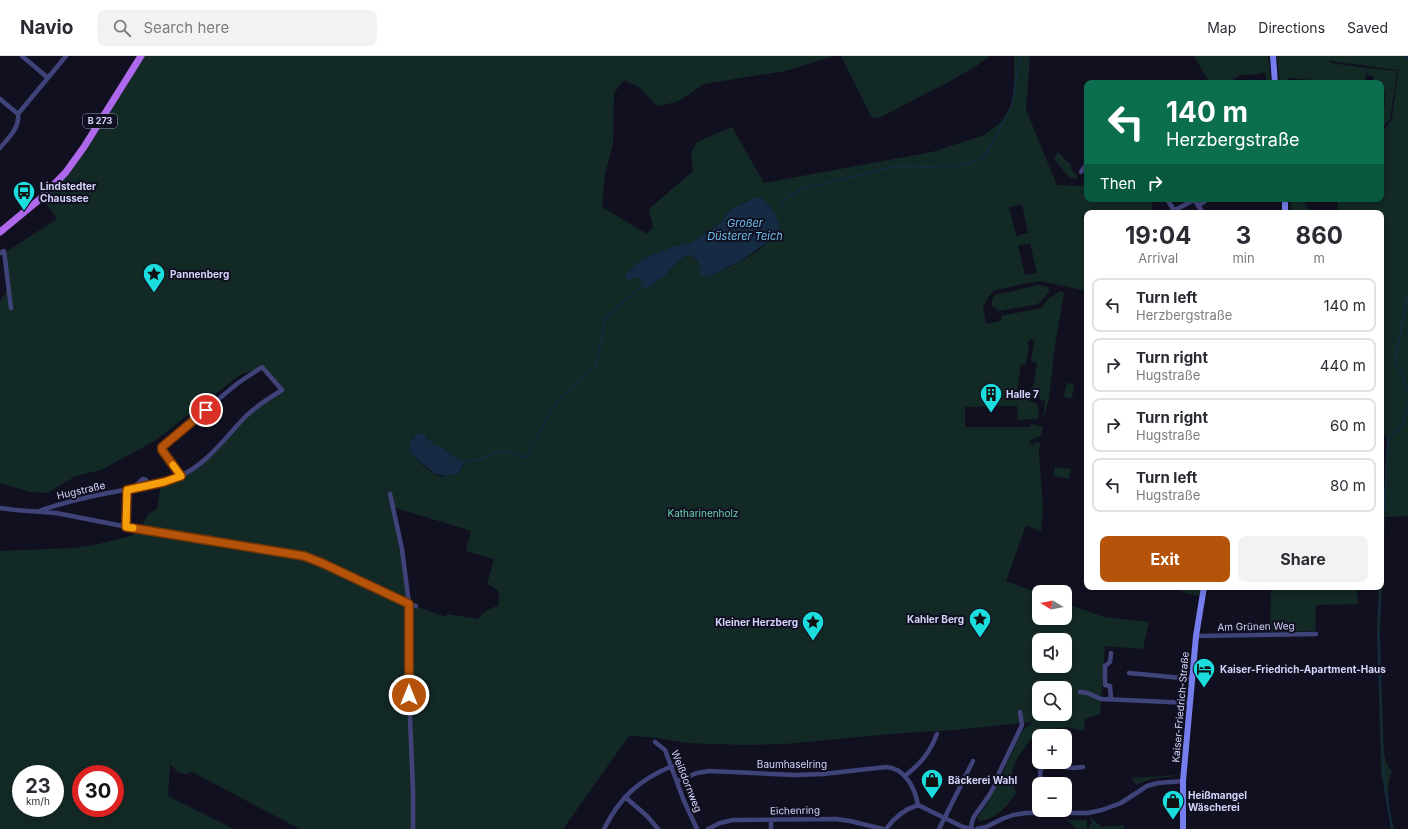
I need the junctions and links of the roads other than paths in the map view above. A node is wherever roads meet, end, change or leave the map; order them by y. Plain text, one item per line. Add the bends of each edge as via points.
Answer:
1 (22, 56) edge
2 (66, 56) edge
3 (141, 56) edge
4 (1272, 56) edge
5 (48, 78) junction
6 (1275, 80) edge
7 (0, 99) edge
8 (18, 114) junction
9 (0, 148) edge
10 (1084, 168) edge
11 (1081, 172) dead end
12 (1169, 202) edge
13 (1190, 202) edge
14 (1195, 202) edge
15 (1204, 202) edge
16 (1198, 206) junction
17 (1175, 210) edge
18 (1175, 210) edge
19 (1201, 210) edge
20 (0, 232) edge
21 (2, 252) edge
22 (11, 308) dead end
23 (181, 476) junction
24 (150, 485) junction
25 (132, 489) junction
26 (127, 490) junction
27 (390, 494) dead end
28 (0, 508) edge
29 (39, 511) junction
30 (126, 527) junction
31 (1204, 590) edge
32 (409, 604) junction
33 (416, 606) dead end
34 (1316, 634) dead end
35 (1196, 636) junction
36 (1111, 653) dead end
37 (1129, 673) dead end
38 (1192, 679) junction
39 (1080, 692) dead end
40 (1111, 699) junction
41 (1190, 703) junction
42 (1020, 712) dead end
43 (937, 734) dead end
44 (655, 742) dead end
45 (973, 761) dead end
46 (672, 766) junction
47 (1083, 767) dead end
48 (905, 776) junction
49 (1040, 777) edge
50 (677, 781) junction
51 (1183, 782) junction
52 (625, 797) junction
53 (918, 805) junction
54 (1032, 812) edge
55 (1072, 812) edge
56 (945, 818) junction
57 (771, 820) junction
58 (413, 829) edge
59 (604, 829) edge
60 (658, 829) edge
61 (697, 829) edge
62 (708, 829) edge
63 (771, 829) edge
64 (883, 829) edge
65 (886, 829) edge
66 (939, 829) edge
67 (968, 829) edge
68 (971, 829) edge
69 (977, 829) edge
70 (1183, 829) edge

1 - 5 street
2 - 5 street
3 - 20 main road, B 273 via 66,172 40,199
4 - 6 street
5 - 8 street
7 - 8 street
8 - 9 street via 16,129
10 - 11 street
12 - 18 street
13 - 17 street
14 - 16 street
15 - 16 street
16 - 19 street
21 - 22 street
23 - 23 street, Hugstraße via 216,449 261,403 282,390 262,367 238,383 163,445 162,450
23 - 24 street, Hugstraße
24 - 25 street, Hugstraße
24 - 25 street, Hugstraße via 143,479
25 - 26 street, Hugstraße
26 - 29 street, Hugstraße
26 - 30 street
27 - 32 street via 402,549
28 - 29 street, Hugstraße
29 - 30 street, Hugstraße
30 - 32 street, Hugstraße via 304,556
31 - 35 street, Kaiser-Friedrich-Straße
32 - 33 street, Hugstraße
32 - 58 street
34 - 35 street, Am Grünen Weg
35 - 38 street, Kaiser-Friedrich-Straße
36 - 40 street via 1110,662 1105,666 1105,685 1110,686
37 - 38 street
38 - 41 street, Kaiser-Friedrich-Straße
39 - 40 street via 1087,692 1094,698
40 - 41 street
41 - 51 street, Kaiser-Friedrich-Straße
42 - 68 street via 1022,725 997,780 973,818
43 - 48 street via 930,750 918,766
44 - 46 street, Weißdornweg via 665,750
45 - 56 street
46 - 50 street, Weißdornweg
46 - 52 street via 647,778
47 - 49 street via 1043,766
48 - 50 street, Baumhaselring via 893,767 886,766 795,775 710,771
48 - 53 street, Baumhaselring via 915,792
50 - 61 street, Weißdornweg
51 - 55 street via 1147,786 1121,803 1102,810
51 - 70 street, Kaiser-Friedrich-Straße
52 - 59 street via 610,816
52 - 60 street
53 - 56 street
53 - 65 street via 901,814
54 - 69 street via 1013,815
56 - 66 street
56 - 67 street
57 - 62 street, Eichenring via 727,821
57 - 63 street
57 - 64 street, Eichenring via 836,819
67 - 68 street

